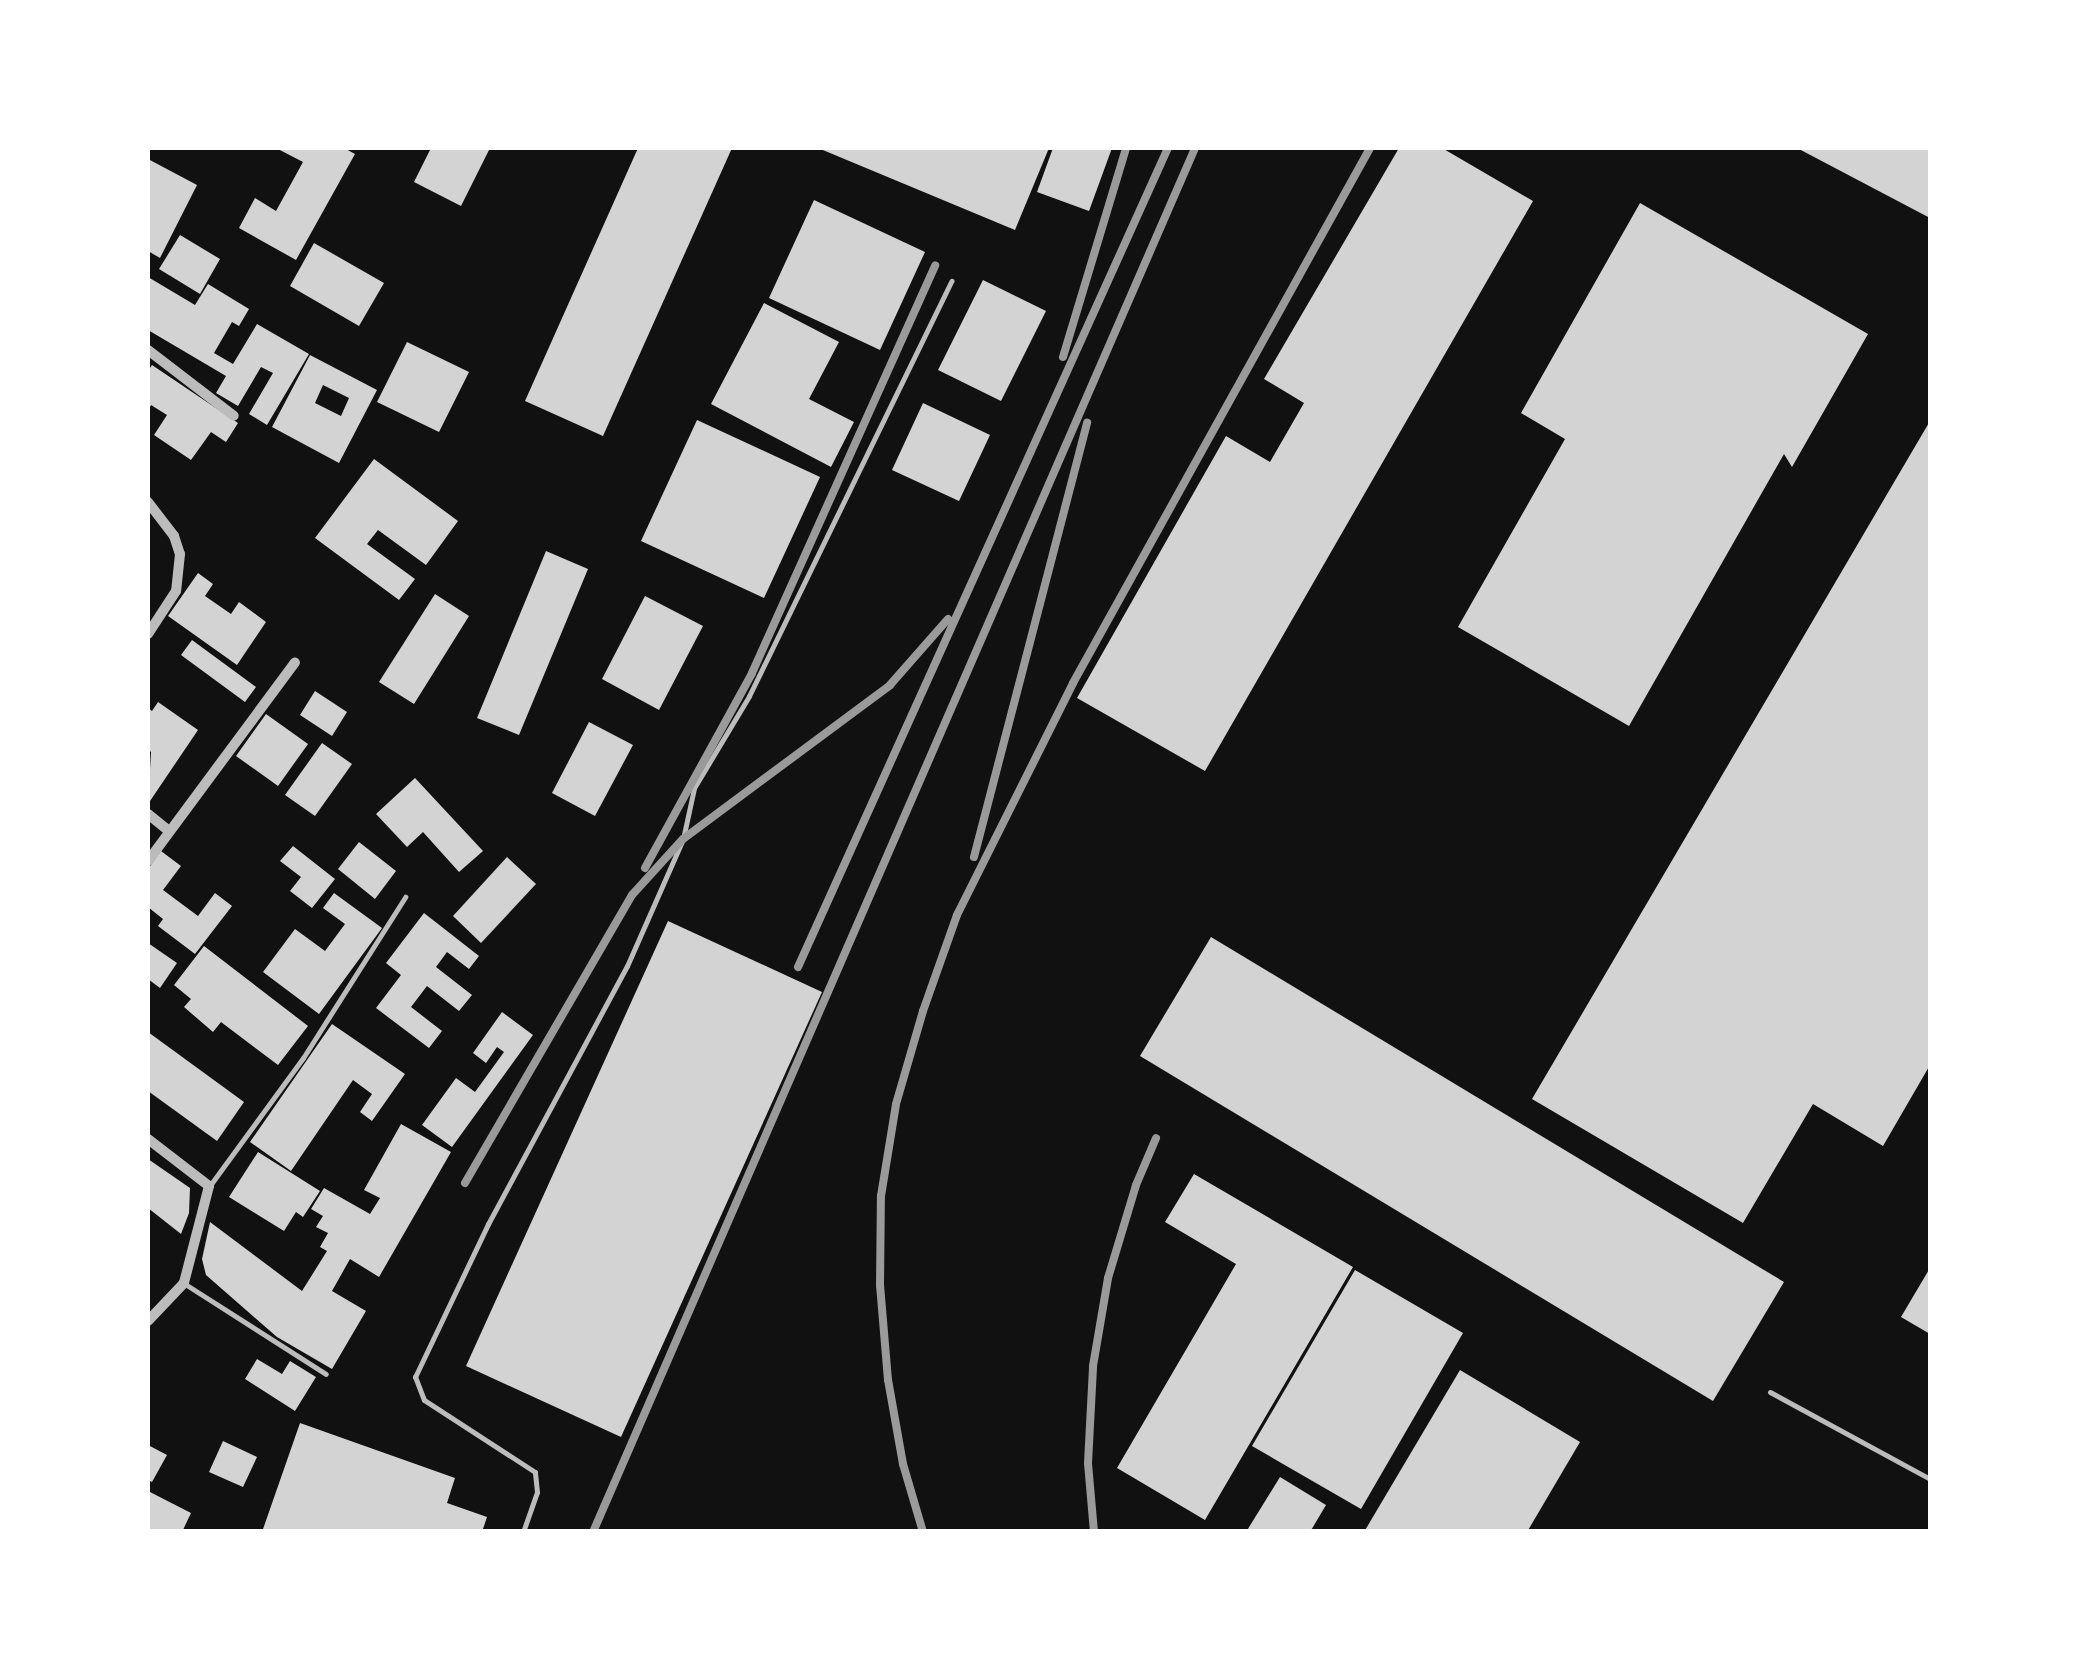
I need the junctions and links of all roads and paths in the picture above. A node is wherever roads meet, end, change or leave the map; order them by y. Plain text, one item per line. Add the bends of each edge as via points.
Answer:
1 (952, 280) dead end
2 (148, 350) edge
3 (234, 416) dead end
4 (148, 502) edge
5 (148, 634) edge
6 (295, 662) dead end
7 (148, 814) edge
8 (170, 831) junction
9 (148, 861) edge
10 (405, 898) dead end
11 (148, 1139) edge
12 (209, 1186) junction
13 (184, 1282) junction
14 (148, 1322) edge
15 (326, 1374) dead end
16 (1770, 1392) dead end
17 (1930, 1479) edge
18 (524, 1532) edge

1 - 18 lane via 749,696 694,788 684,839 627,966 488,1224 416,1377 424,1400 535,1472 537,1492
2 - 3 street
4 - 5 street via 180,554 176,591
6 - 8 street
7 - 8 street
8 - 9 street
10 - 12 lane
11 - 12 street
12 - 13 street
13 - 14 street
13 - 15 lane
16 - 17 lane

